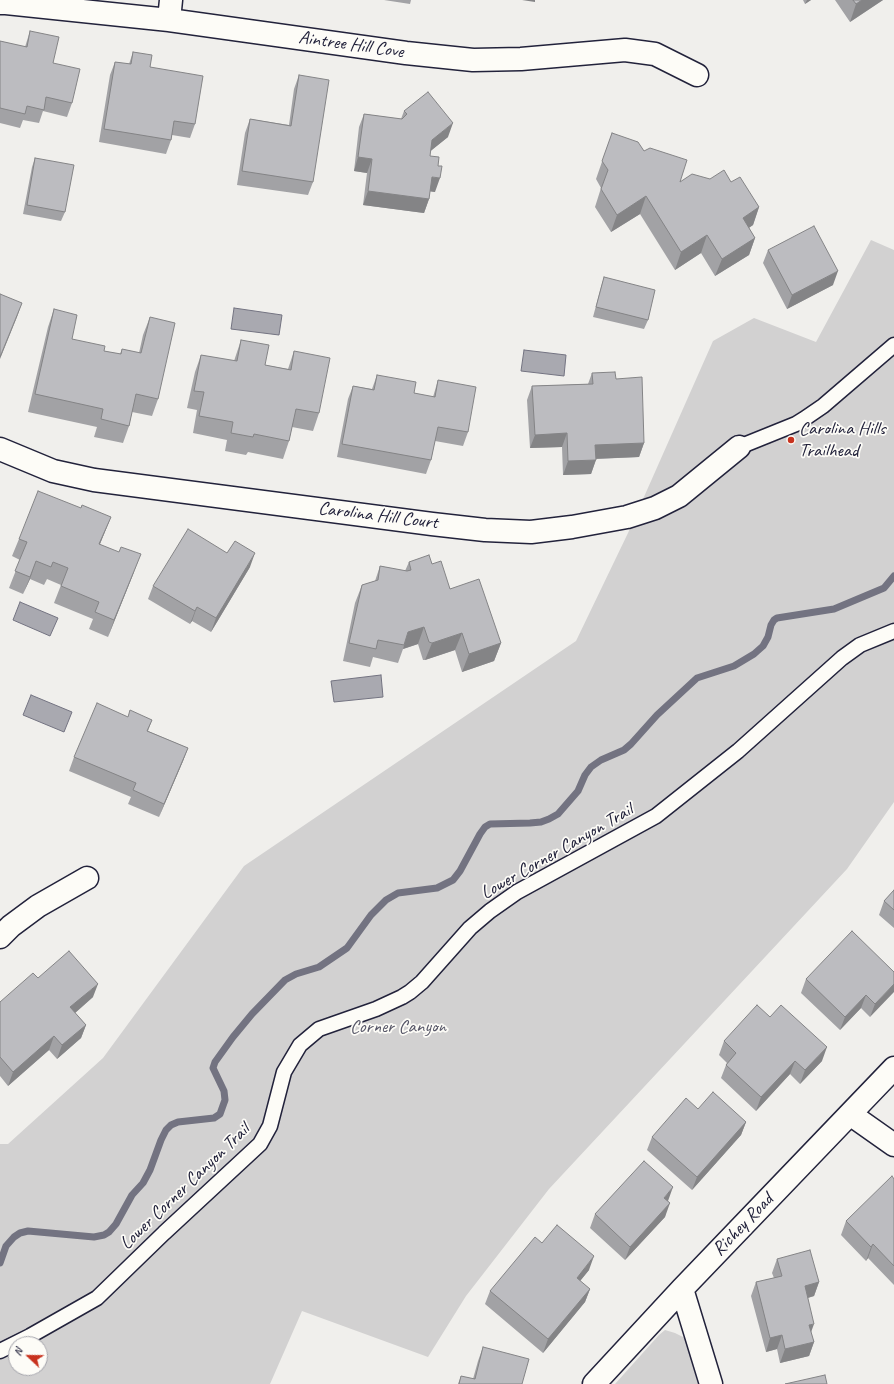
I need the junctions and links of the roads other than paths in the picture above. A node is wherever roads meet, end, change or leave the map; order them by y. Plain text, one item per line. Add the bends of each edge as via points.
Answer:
1 (0, 3) edge
2 (170, 10) edge
3 (697, 75) dead end
4 (894, 345) edge
5 (739, 447) joint
6 (0, 449) edge
7 (894, 630) edge
8 (86, 878) dead end
9 (0, 937) edge
10 (894, 1068) edge
11 (850, 1114) junction
12 (894, 1144) edge
13 (682, 1289) junction
14 (0, 1350) edge
15 (594, 1384) edge
16 (711, 1384) edge

1 - 2 street, Aintree Hill Cove
2 - 3 street, Aintree Hill Cove via 406,53 473,60 521,59 625,50 655,54
4 - 5 lane via 824,406 804,419
5 - 6 street, Carolina Hill Court via 679,496 655,508 627,517 531,532 432,524 94,480 53,471
7 - 14 lane, Lower Corner Canyon Trail via 860,645 842,658 738,751 656,816 517,892 490,911 470,928 410,992 376,1008 319,1029 300,1045 284,1072 270,1126 260,1144 97,1298
8 - 9 street via 38,906
10 - 11 street, Richey Road
11 - 12 street
11 - 13 street, Richey Road
13 - 15 street, Richey Road
13 - 16 street

